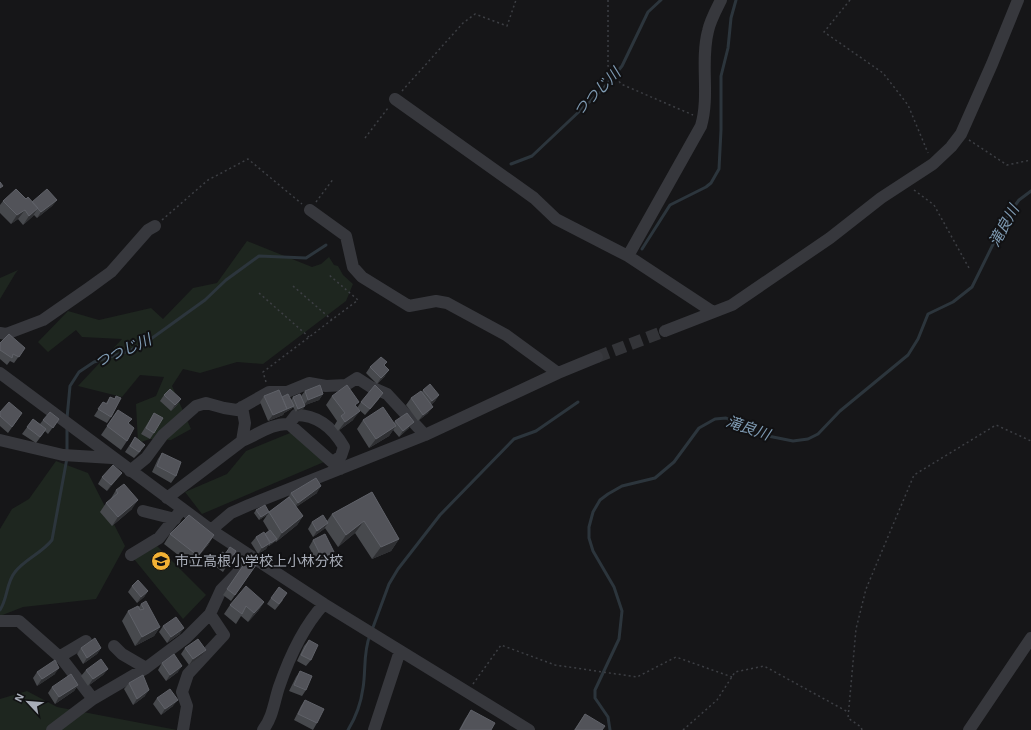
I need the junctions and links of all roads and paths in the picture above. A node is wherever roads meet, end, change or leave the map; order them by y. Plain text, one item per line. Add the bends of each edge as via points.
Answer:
1 (516, 0) edge
2 (608, 0) edge
3 (721, 0) edge
4 (850, 0) edge
5 (1018, 0) edge
6 (395, 99) junction
7 (703, 119) junction
8 (961, 134) junction
9 (364, 138) dead end
10 (1031, 160) edge
11 (933, 164) junction
12 (334, 178) dead end
13 (904, 183) junction
14 (310, 210) junction
15 (155, 226) joint
16 (628, 256) junction
17 (969, 268) dead end
18 (328, 274) dead end
19 (293, 286) dead end
20 (259, 293) dead end
21 (713, 312) junction
22 (332, 320) junction
23 (665, 331) tunnel mouth
24 (0, 333) edge
25 (309, 337) junction
26 (597, 357) tunnel mouth
27 (0, 373) edge
28 (558, 373) junction
29 (269, 392) junction
30 (242, 407) junction
31 (289, 424) junction
32 (425, 435) junction
33 (0, 440) edge
34 (242, 441) junction
35 (1031, 441) edge
36 (112, 458) junction
37 (336, 465) junction
38 (130, 471) junction
39 (167, 498) junction
40 (143, 512) dead end
41 (179, 514) junction
42 (210, 530) junction
43 (131, 555) dead end
44 (252, 558) junction
45 (324, 604) junction
46 (210, 614) junction
47 (0, 621) edge
48 (86, 641) dead end
49 (1029, 645) edge
50 (114, 646) dead end
51 (400, 651) junction
52 (59, 657) junction
53 (146, 668) junction
54 (732, 677) junction
55 (467, 692) junction
56 (94, 699) junction
57 (848, 712) junction
58 (52, 730) edge
59 (183, 730) edge
60 (263, 730) edge
61 (374, 730) edge
62 (529, 730) edge
63 (683, 730) edge
64 (862, 730) edge
65 (969, 730) edge

1 - 6 path via 507,26 474,14 462,23
2 - 7 path via 608,66 621,84
3 - 7 street via 708,31
4 - 11 path via 824,32 883,73 908,105
5 - 8 street
6 - 9 path
6 - 16 street via 534,198 556,219
7 - 16 street
8 - 10 path via 1007,165
8 - 11 street
11 - 13 street
12 - 14 path
13 - 17 path via 934,205
13 - 21 street via 830,238 732,305
14 - 15 path via 248,159 208,180
14 - 28 street via 346,236 353,267 362,277 409,306 436,302 447,304 506,336
15 - 24 street via 148,230 111,272 43,320 6,334
16 - 21 street
18 - 22 path via 358,300
19 - 22 path
20 - 25 path
21 - 23 street
22 - 25 path
25 - 29 path via 263,372
26 - 28 street
27 - 36 street
28 - 32 street
29 - 30 street
29 - 32 street via 287,392 309,382 326,386 346,385 357,378 387,394
30 - 34 street via 245,423
30 - 38 street via 237,410 206,402 196,406 163,435 146,458
31 - 34 street via 267,429
31 - 37 street
31 - 37 street via 296,415 320,419 344,446
32 - 37 street
33 - 36 street via 63,455
34 - 39 street
35 - 57 path via 996,425 914,475 866,589 856,629
36 - 38 street
37 - 42 street via 231,513
38 - 39 street
39 - 41 street
40 - 41 street
41 - 42 street
41 - 43 street via 159,538
42 - 44 street
44 - 45 street
44 - 46 street via 221,590
45 - 51 street
45 - 60 street via 312,618 288,662 270,721
46 - 53 street via 186,638
46 - 59 street via 224,635 188,674 182,692 187,706
47 - 52 street via 19,621
48 - 52 street
49 - 65 street
50 - 53 street via 122,654
51 - 55 street
51 - 61 street
52 - 56 street
53 - 56 street
54 - 55 path via 676,657 637,677 555,665 501,645
54 - 57 path via 735,672 764,666
54 - 63 path via 717,700
55 - 62 street
56 - 58 street
57 - 64 path via 848,718

